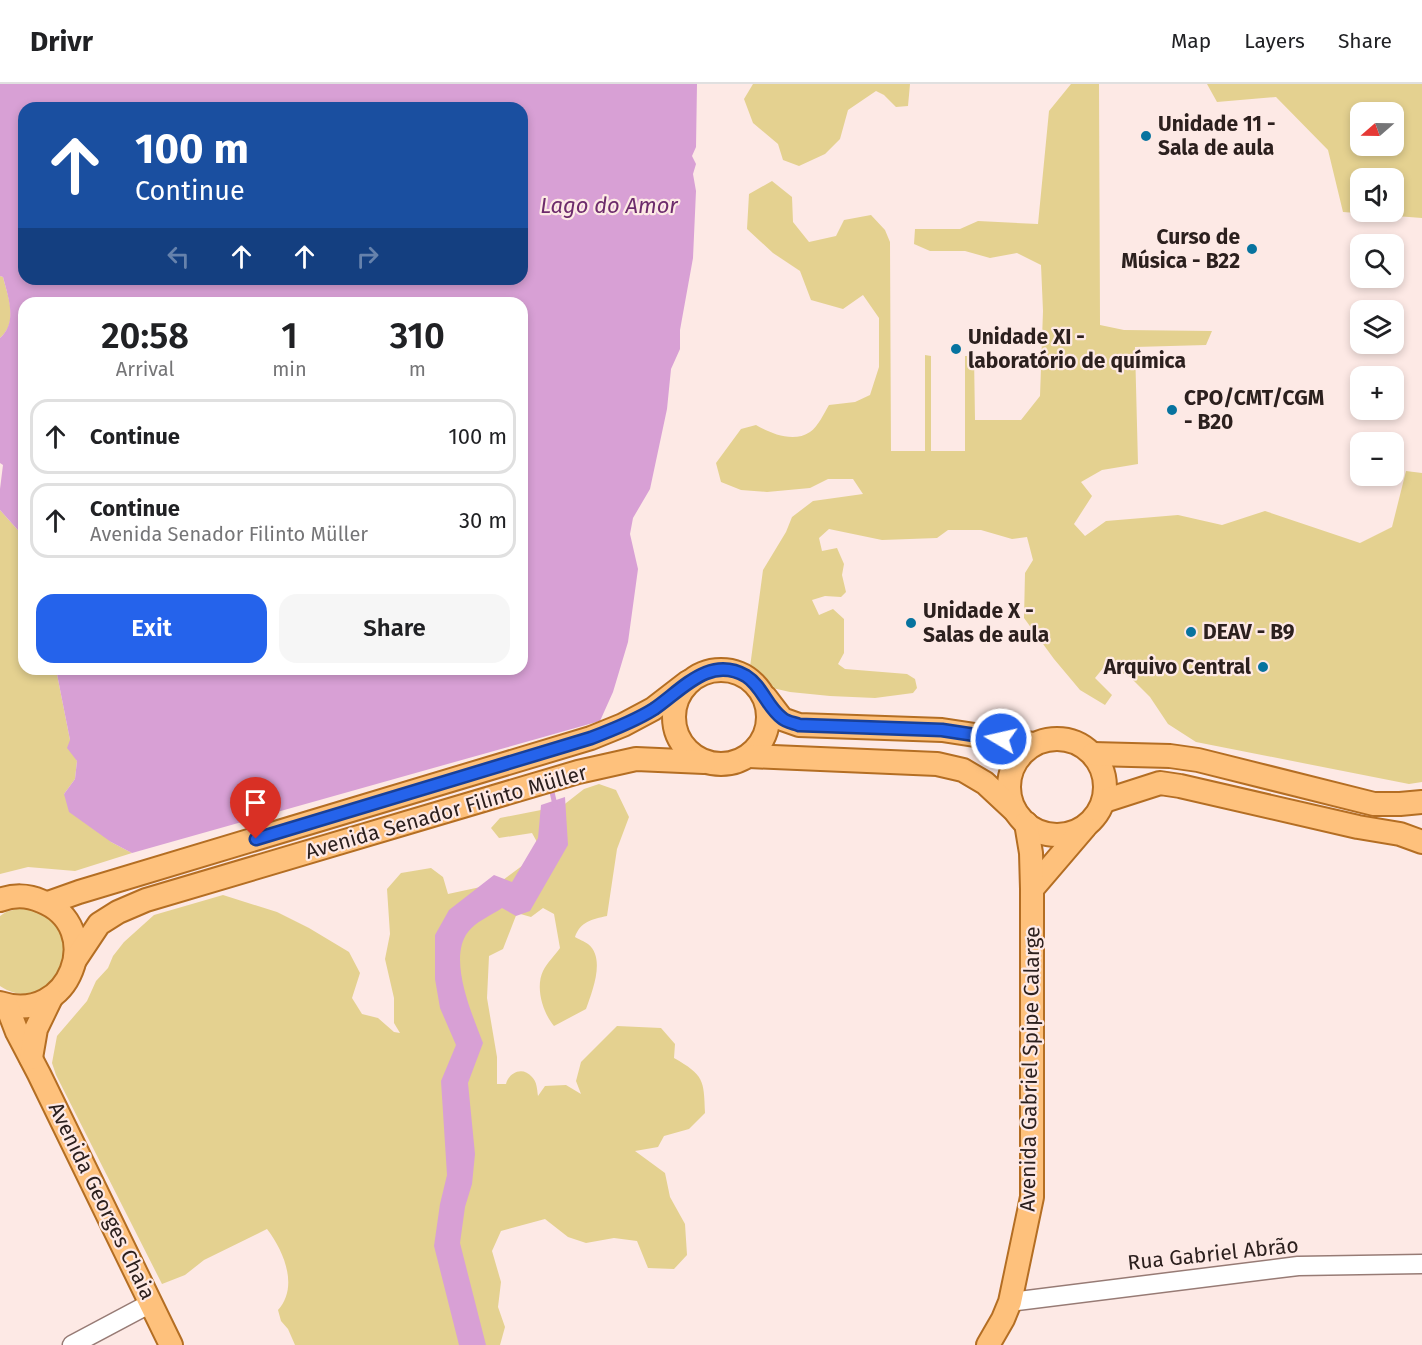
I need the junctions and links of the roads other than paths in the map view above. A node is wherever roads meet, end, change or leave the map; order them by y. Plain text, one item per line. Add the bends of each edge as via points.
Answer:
1 (688, 682) junction
2 (761, 692) junction
3 (1034, 744) junction
4 (1093, 754) junction
5 (749, 756) junction
6 (704, 762) junction
7 (1104, 801) junction
8 (1422, 801) edge
9 (1021, 817) junction
10 (1085, 827) junction
11 (1422, 842) edge
12 (1032, 889) junction
13 (0, 900) edge
14 (48, 903) junction
15 (75, 960) junction
16 (51, 998) junction
17 (4, 1004) edge
18 (31, 1058) junction
19 (1422, 1264) edge
20 (1010, 1302) junction
21 (152, 1303) junction
22 (72, 1345) edge
23 (171, 1345) edge
24 (988, 1345) edge

1 - 2 main road via 711,670 724,669 748,677
1 - 6 main road via 674,710 674,726 680,741
1 - 14 main road, Avenida Senador Filinto Müller via 653,709 591,738
2 - 3 main road via 782,719 799,725 942,730
2 - 5 main road via 767,705 767,726 760,745
3 - 4 main road via 1049,738 1065,738
3 - 9 main road via 1013,766 1009,781 1010,796
4 - 7 main road via 1106,784
4 - 8 main road via 1198,760 1374,804
5 - 6 main road via 735,763
5 - 9 main road via 963,770 985,783
6 - 15 main road, Avenida Senador Filinto Müller via 636,759 578,772 146,900 99,924
7 - 10 main road
7 - 11 main road via 1160,783
9 - 10 main road via 1039,831 1054,835 1070,834
9 - 12 main road, Avenida Gabriel Spipe Calarge via 1031,852
10 - 12 main road
12 - 20 main road, Avenida Gabriel Spipe Calarge via 1032,1197
13 - 14 main road via 18,896
14 - 15 main road via 70,928
15 - 16 main road, Avenida Senador Filinto Müller via 63,988
16 - 17 main road via 30,1006
16 - 18 main road via 36,1029
17 - 18 main road, Avenida Georges Chaia
18 - 21 main road, Avenida Georges Chaia
19 - 20 street, Rua Gabriel Abrão via 1298,1266
20 - 24 main road, Avenida Gabriel Spipe Calarge
21 - 22 street
21 - 23 main road, Avenida Georges Chaia

